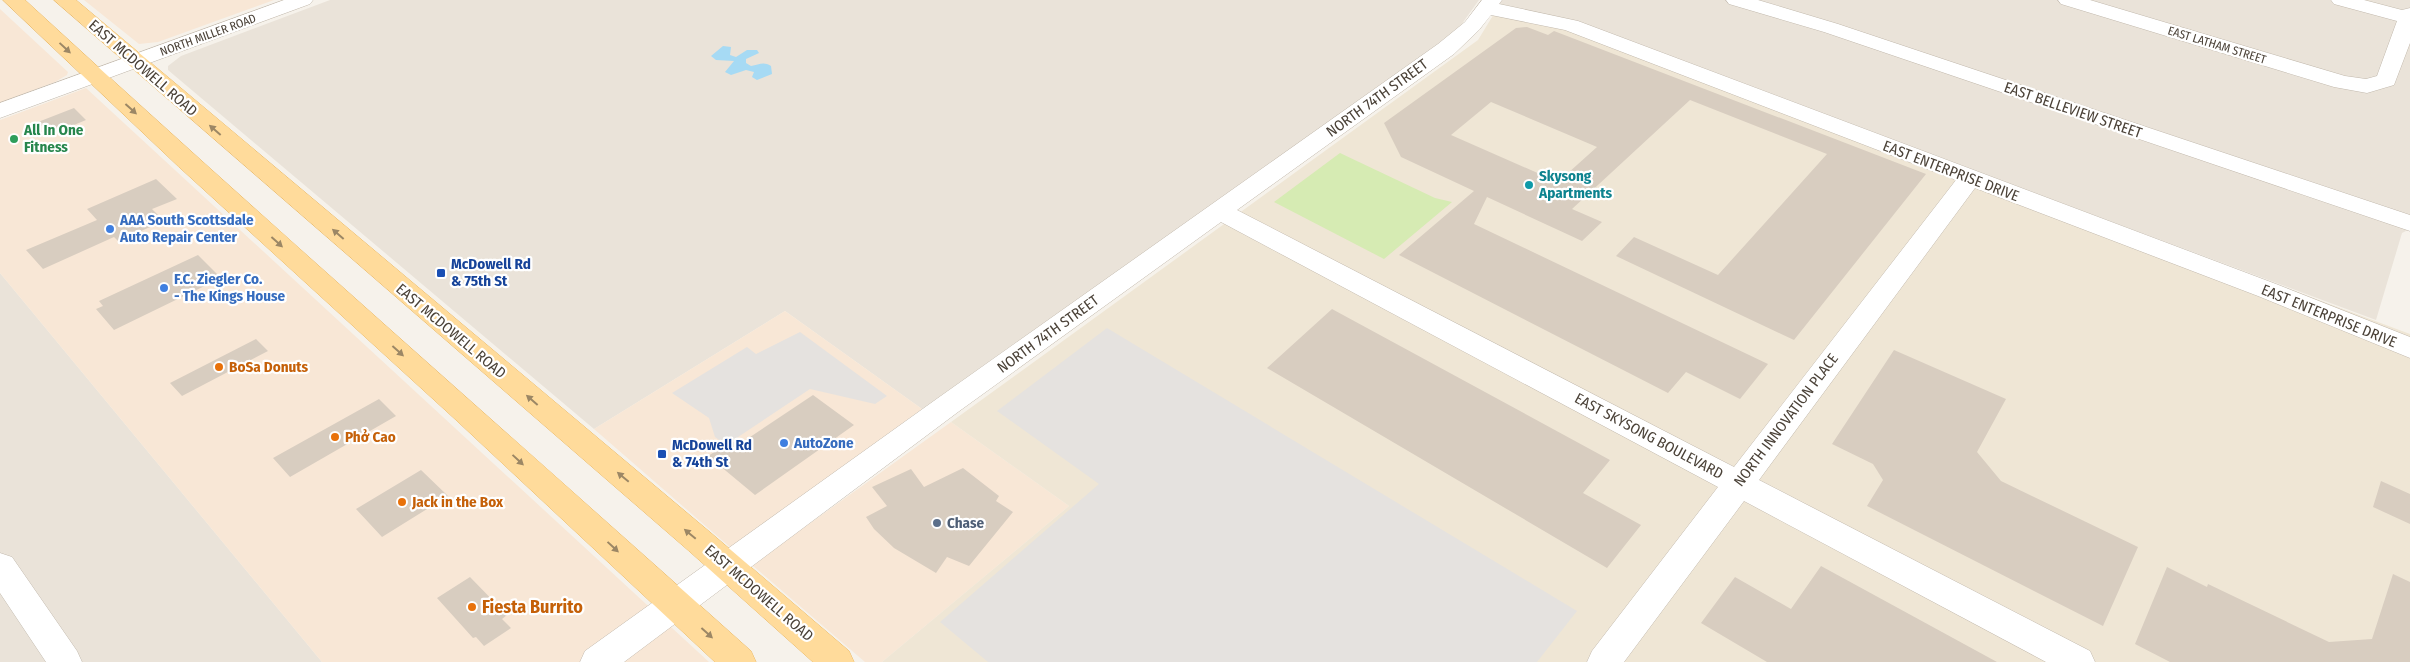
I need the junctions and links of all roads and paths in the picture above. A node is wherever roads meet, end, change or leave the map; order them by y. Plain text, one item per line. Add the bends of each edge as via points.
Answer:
1 (13, 0) edge
2 (64, 0) edge
3 (302, 0) edge
4 (1736, 0) edge
5 (2068, 0) edge
6 (2342, 0) edge
7 (1489, 4) edge
8 (2409, 16) edge
9 (135, 61) junction
10 (95, 76) junction
11 (0, 111) edge
12 (1969, 178) junction
13 (1220, 210) junction
14 (2410, 224) edge
15 (2410, 348) edge
16 (1739, 483) junction
17 (0, 566) edge
18 (728, 566) junction
19 (675, 604) junction
20 (65, 662) edge
21 (597, 662) edge
22 (739, 662) edge
23 (837, 662) edge
24 (1604, 662) edge
25 (2078, 662) edge

1 -> 10 main road
2 - 9 main road, EAST MCDOWELL ROAD
3 - 9 street, NORTH MILLER ROAD
4 - 14 street, EAST BELLEVIEW STREET via 1831,28
5 - 8 street, EAST LATHAM STREET via 2342,82 2367,86 2386,80
6 - 8 street
7 - 12 street, EAST ENTERPRISE DRIVE via 1571,25
7 - 13 street, NORTH 74TH STREET via 1472,26 1450,46
9 - 10 street, NORTH MILLER ROAD
18 -> 9 main road, EAST MCDOWELL ROAD
10 - 11 street, NORTH MILLER ROAD
10 -> 19 main road
12 - 15 street, EAST ENTERPRISE DRIVE via 2267,290
12 - 16 street, NORTH INNOVATION PLACE
13 - 16 street, EAST SKYSONG BOULEVARD
13 - 18 street, NORTH 74TH STREET
16 - 24 street, NORTH INNOVATION PLACE
16 - 25 street, EAST SKYSONG BOULEVARD
17 - 20 street
18 - 19 street, NORTH 74TH STREET
18 - 23 main road, EAST MCDOWELL ROAD
19 - 21 street, NORTH 74TH STREET
19 -> 22 main road

